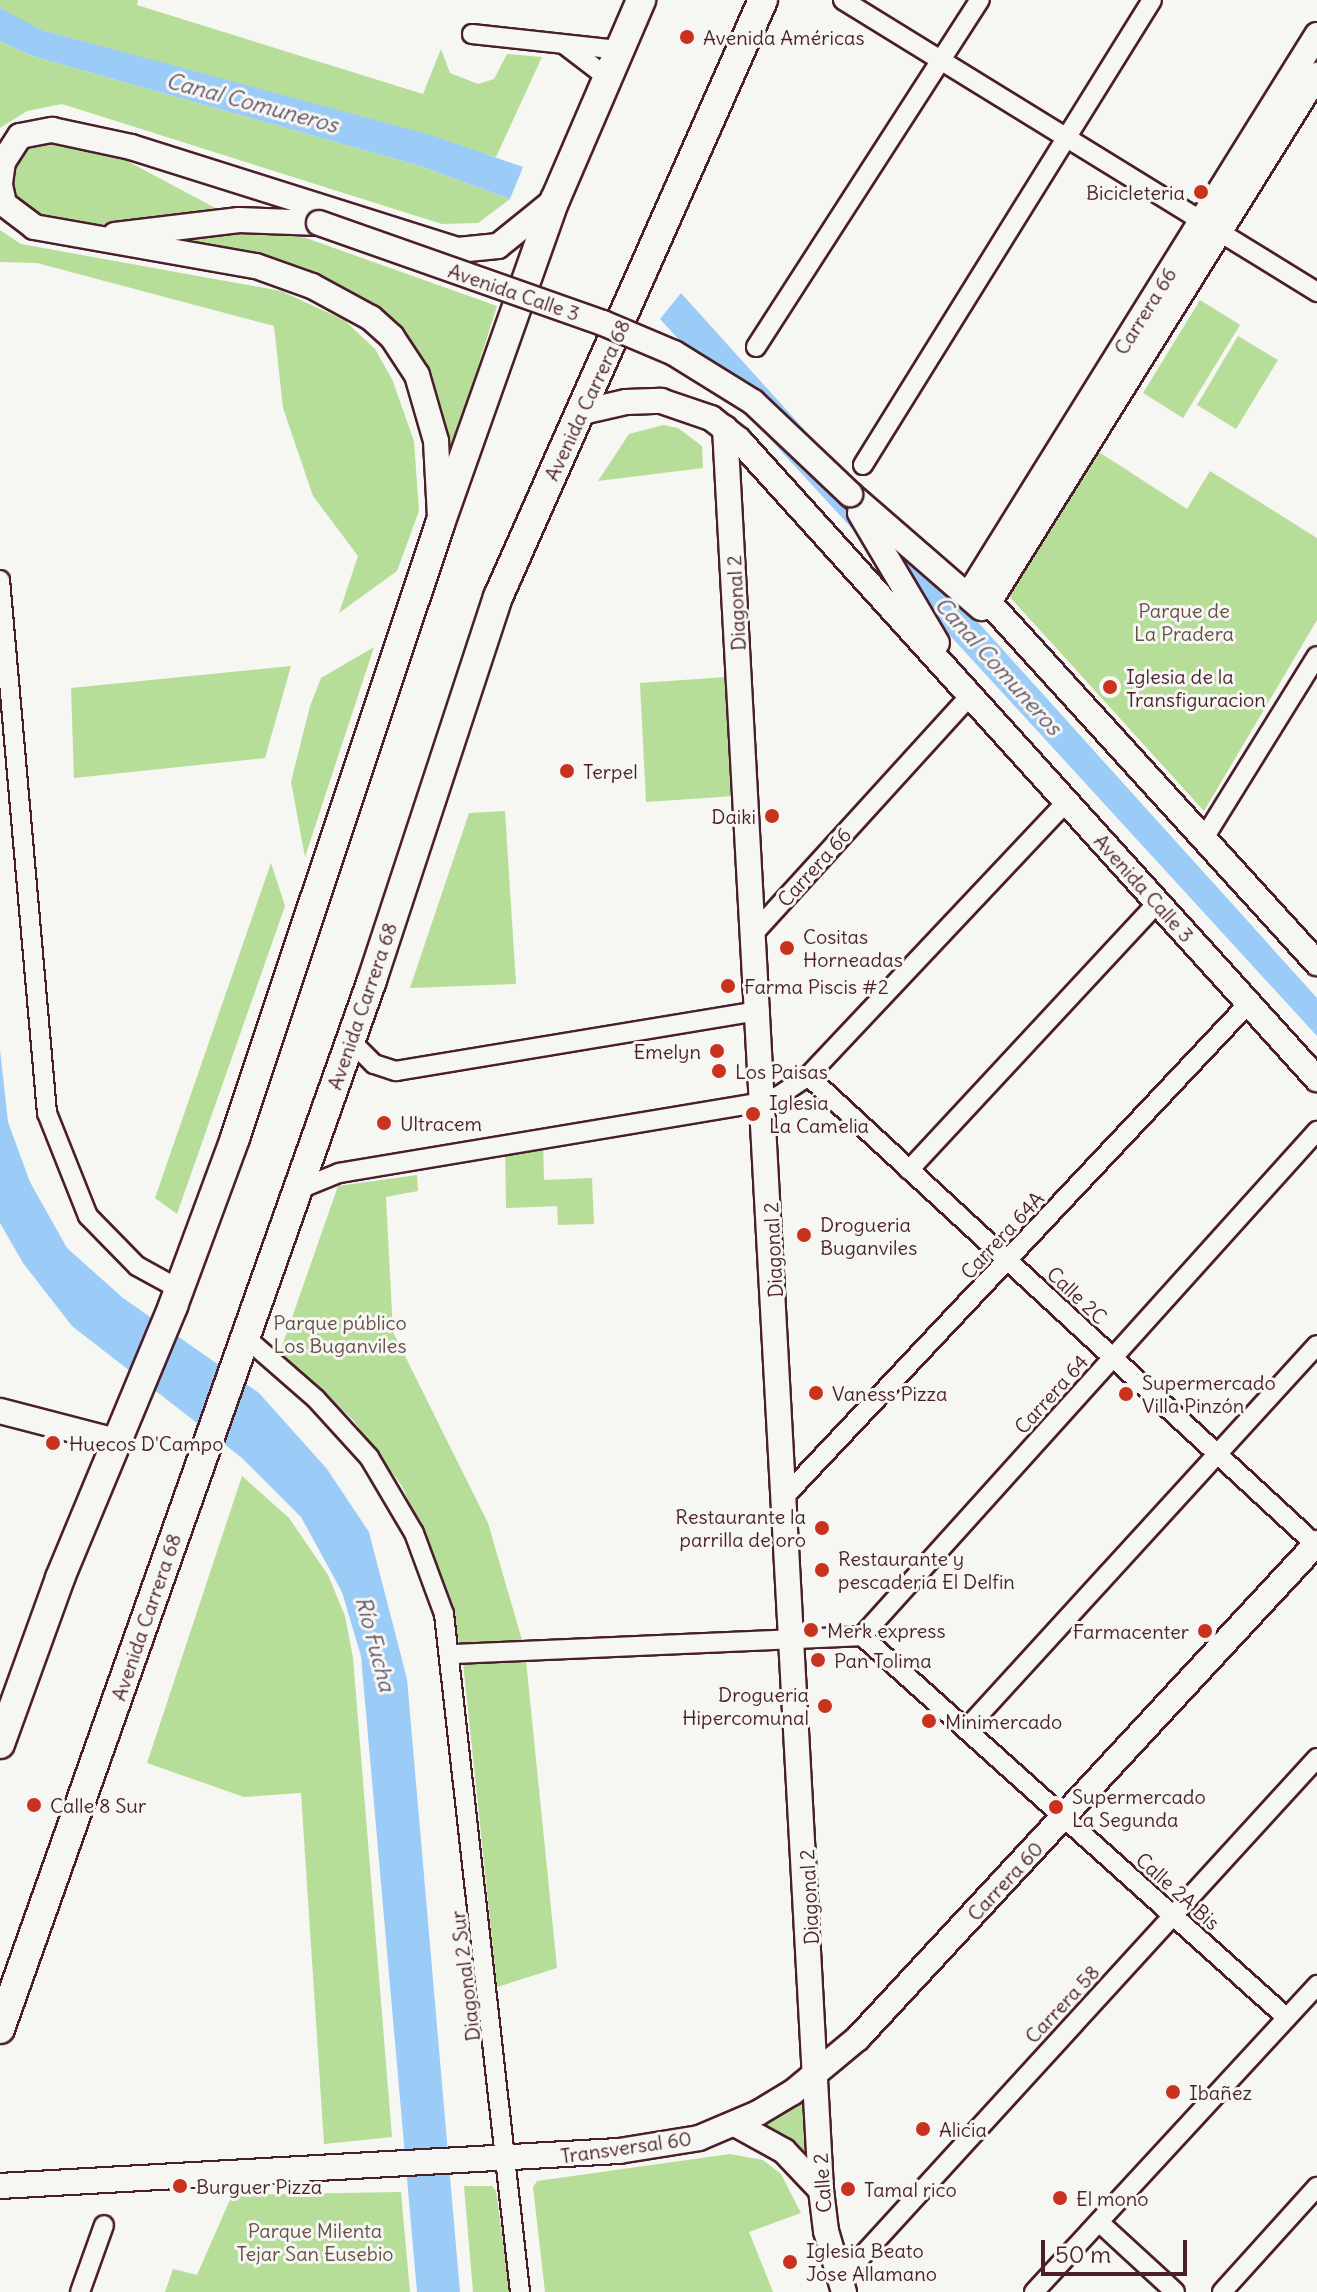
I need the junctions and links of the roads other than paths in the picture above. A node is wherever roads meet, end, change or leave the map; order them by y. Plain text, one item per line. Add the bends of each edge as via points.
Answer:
1 (641, 0) edge
2 (763, 0) edge
3 (843, 0) edge
4 (980, 0) edge
5 (1152, 0) edge
6 (472, 34) dead end
7 (1317, 35) edge
8 (563, 44) junction
9 (620, 50) junction
10 (942, 61) junction
11 (1317, 75) edge
12 (608, 78) junction
13 (99, 138) junction
14 (1066, 138) junction
15 (0, 184) edge
16 (555, 200) junction
17 (319, 223) junction
18 (1210, 226) junction
19 (73, 236) junction
20 (1317, 292) edge
21 (756, 347) dead end
22 (582, 412) junction
23 (725, 428) junction
24 (863, 465) dead end
25 (850, 494) junction
26 (440, 524) junction
27 (0, 580) edge
28 (981, 594) joint
29 (1030, 647) junction
30 (1317, 656) edge
31 (970, 696) junction
32 (1066, 802) junction
33 (1204, 838) junction
34 (1157, 903) junction
35 (755, 932) junction
36 (1314, 952) edge
37 (1248, 1004) junction
38 (760, 1011) junction
39 (350, 1040) junction
40 (808, 1076) junction
41 (1317, 1079) edge
42 (765, 1102) junction
43 (1317, 1131) edge
44 (909, 1170) junction
45 (297, 1190) junction
46 (1008, 1261) junction
47 (176, 1298) junction
48 (245, 1337) junction
49 (1317, 1345) edge
50 (1113, 1358) junction
51 (0, 1411) edge
52 (116, 1441) junction
53 (1217, 1454) junction
54 (787, 1494) junction
55 (1316, 1545) edge
56 (862, 1636) junction
57 (795, 1640) junction
58 (452, 1654) junction
59 (5, 1714) edge
60 (966, 1729) junction
61 (0, 1744) edge
62 (1317, 1758) edge
63 (1064, 1818) junction
64 (1173, 1916) junction
65 (1317, 1985) edge
66 (1287, 2018) junction
67 (0, 2029) edge
68 (819, 2072) junction
69 (735, 2124) junction
70 (504, 2160) junction
71 (0, 2186) edge
72 (1317, 2187) edge
73 (821, 2190) junction
74 (1099, 2222) junction
75 (104, 2225) dead end
76 (842, 2286) edge
77 (80, 2292) edge
78 (520, 2292) edge
79 (1034, 2292) edge
80 (1175, 2292) edge
81 (1222, 2292) edge

1 - 9 main road
2 - 22 main road, Avenida Carrera 68
3 - 10 street
4 - 10 street
5 - 14 street
6 - 8 street
7 - 18 street, Carrera 66
8 - 9 street
8 - 12 street
9 - 12 main road
10 - 14 street
10 - 21 street
11 - 18 street, Carrera 66
12 - 16 main road
13 - 15 street, Avenida Calle 3 via 52,130 20,136 3,162
13 - 16 street, Avenida Calle 3 via 458,250 498,246
13 - 17 street, Avenida Calle 3 via 229,194
14 - 18 street
14 - 24 street
15 - 19 street, Avenida Calle 3 via 4,204 16,217
16 - 26 main road
17 - 19 street, Avenida Calle 3 via 239,220
17 - 25 street, Avenida Calle 3, bridge via 674,353 753,402
18 - 20 street
18 - 28 street, Carrera 66
19 - 26 street, Avenida Calle 3 via 256,266 312,286 371,318 392,337 417,375 436,441
22 - 23 street, Avenida Calle 3 via 661,401 695,410
22 - 39 main road, Avenida Carrera 68 via 498,597
23 - 31 street, Avenida Calle 3
23 - 35 street, Diagonal 2
25 - 29 street, Avenida Calle 3 via 946,581
25 - 31 street, Avenida Calle 3
26 - 47 main road via 308,930
27 - 47 street via 47,1113 88,1216
28 - 29 street, Avenida Calle 3
29 - 33 street, Avenida Calle 3
30 - 33 street
31 - 32 street, Avenida Calle 3
31 - 35 street, Carrera 66
32 - 34 street, Avenida Calle 3
32 - 40 street
33 - 36 street, Avenida Calle 3
34 - 37 street, Avenida Calle 3
34 - 44 street
35 - 38 street, Diagonal 2
37 - 41 street, Avenida Calle 3
37 - 46 street, Carrera 64A
38 - 39 street via 396,1071 374,1064
38 - 42 street, Diagonal 2
39 - 45 main road, Avenida Carrera 68
40 - 42 street
40 - 44 street, Calle 2C
42 - 45 street via 339,1173
42 - 54 street, Diagonal 2
43 - 50 street, Carrera 64
44 - 46 street, Calle 2C
45 - 48 main road, Avenida Carrera 68
46 - 50 street, Calle 2C
46 - 54 street, Carrera 64A
47 - 52 main road
48 - 58 street, Diagonal 2 Sur via 316,1399 382,1477 432,1578
48 - 67 main road, Avenida Carrera 68
49 - 53 street
50 - 53 street, Calle 2C
50 - 56 street, Carrera 64
51 - 52 street
52 - 59 main road
53 - 55 street, Calle 2C
53 - 60 street
54 - 57 street, Diagonal 2
55 - 63 street, Carrera 60
56 - 57 street
56 - 60 street, Calle 2A Bis
57 - 58 street
57 - 68 street, Diagonal 2
58 - 70 street, Diagonal 2 Sur
59 - 61 main road
60 - 63 street, Calle 2A Bis
62 - 64 street, Carrera 58
63 - 64 street, Calle 2A Bis
63 - 68 street, Carrera 60 via 858,2038
64 - 66 street, Calle 2A Bis
64 - 76 street, Carrera 58
65 - 66 street
66 - 74 street
68 - 69 street, Transversal 60
68 - 73 street, Calle 2
69 - 70 street, Transversal 60 via 662,2146
69 - 73 street via 784,2151
70 - 71 street, Transversal 60
70 - 78 street, Diagonal 2 Sur
72 - 81 street
73 - 76 street, Calle 2
74 - 79 street
74 - 80 street
75 - 77 street

